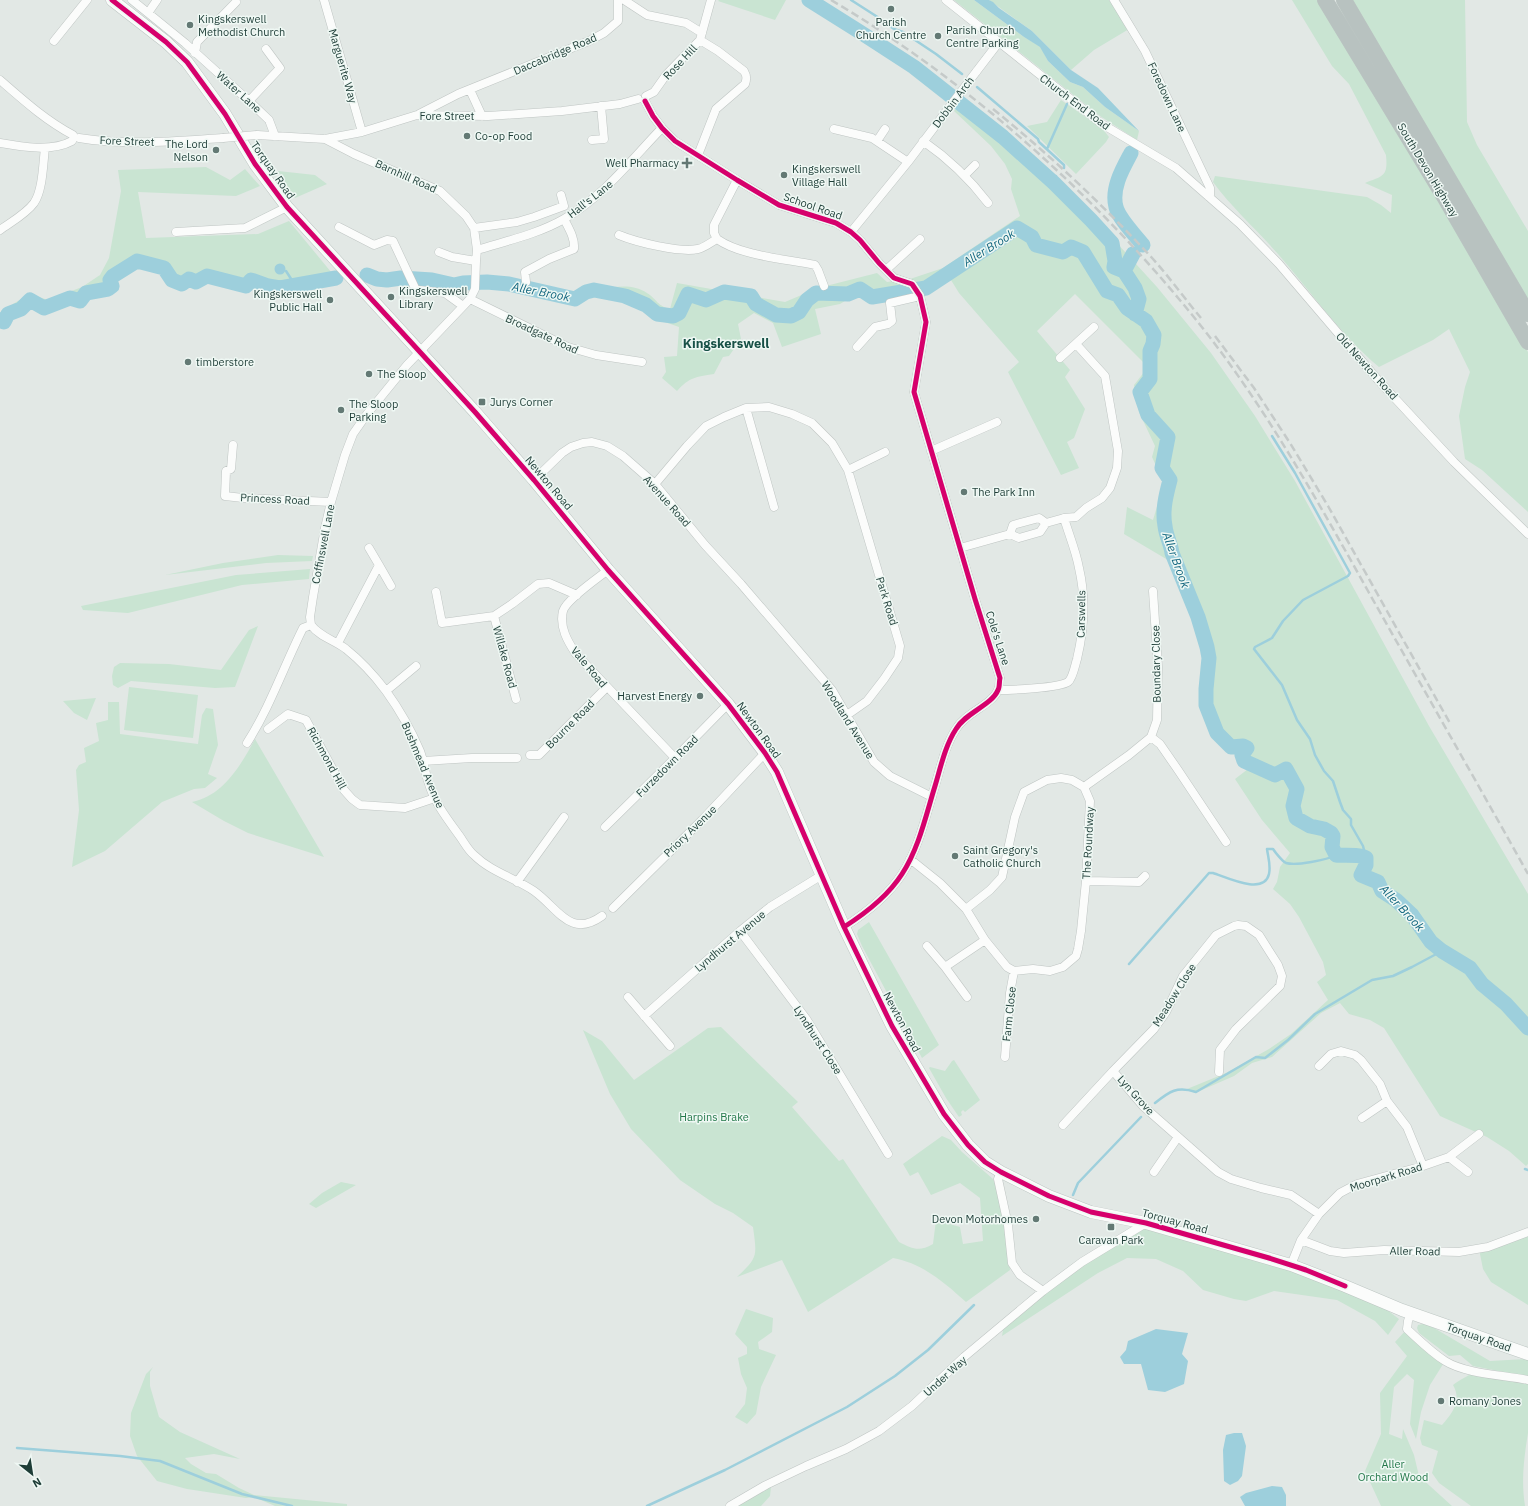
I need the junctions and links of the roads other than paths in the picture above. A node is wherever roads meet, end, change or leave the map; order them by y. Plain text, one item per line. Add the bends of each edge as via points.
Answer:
1 (87, 0) edge
2 (112, 0) edge
3 (132, 0) edge
4 (157, 0) edge
5 (324, 0) edge
6 (618, 0) edge
7 (624, 0) edge
8 (711, 0) edge
9 (946, 0) edge
10 (1114, 0) edge
11 (1325, 0) edge
12 (1344, 0) edge
13 (236, 2) dead end
14 (148, 13) junction
15 (701, 37) junction
16 (54, 41) dead end
17 (999, 42) junction
18 (266, 49) dead end
19 (191, 58) junction
20 (0, 80) edge
21 (470, 90) junction
22 (643, 99) junction
23 (249, 101) junction
24 (601, 106) junction
25 (417, 115) junction
26 (482, 116) junction
27 (662, 128) junction
28 (834, 129) dead end
29 (885, 129) dead end
30 (362, 132) junction
31 (275, 136) junction
32 (75, 138) junction
33 (325, 139) junction
34 (592, 140) dead end
35 (876, 141) junction
36 (923, 141) junction
37 (0, 144) edge
38 (45, 148) junction
39 (698, 155) junction
40 (908, 162) junction
41 (976, 165) dead end
42 (965, 175) junction
43 (737, 180) junction
44 (561, 195) dead end
45 (1209, 197) junction
46 (988, 203) dead end
47 (287, 207) junction
48 (564, 219) junction
49 (339, 227) dead end
50 (474, 228) junction
51 (0, 230) edge
52 (176, 232) dead end
53 (851, 232) junction
54 (619, 235) dead end
55 (717, 239) junction
56 (920, 239) dead end
57 (477, 250) junction
58 (439, 252) dead end
59 (476, 262) junction
60 (886, 270) junction
61 (526, 282) dead end
62 (824, 286) dead end
63 (919, 295) junction
64 (470, 299) junction
65 (463, 306) junction
66 (1528, 314) edge
67 (1094, 327) dead end
68 (1528, 342) edge
69 (1076, 344) junction
70 (857, 347) dead end
71 (420, 352) junction
72 (1060, 358) dead end
73 (642, 362) dead end
74 (746, 408) junction
75 (997, 422) dead end
76 (233, 444) dead end
77 (931, 451) junction
78 (885, 452) dead end
79 (848, 470) junction
80 (534, 480) junction
81 (655, 484) junction
82 (331, 502) junction
83 (774, 507) dead end
84 (1064, 518) junction
85 (1046, 523) junction
86 (1010, 534) junction
87 (1528, 534) edge
88 (369, 548) dead end
89 (960, 548) junction
90 (379, 565) junction
91 (608, 570) junction
92 (391, 586) dead end
93 (1153, 591) dead end
94 (436, 592) dead end
95 (576, 595) junction
96 (762, 609) joint
97 (494, 616) junction
98 (311, 625) junction
99 (338, 643) junction
100 (416, 666) dead end
101 (606, 687) junction
102 (998, 690) junction
103 (386, 691) junction
104 (516, 699) dead end
105 (728, 704) junction
106 (847, 715) junction
107 (268, 729) dead end
108 (1151, 736) junction
109 (247, 743) dead end
110 (765, 753) junction
111 (530, 755) dead end
112 (517, 758) dead end
113 (676, 758) junction
114 (423, 761) junction
115 (1084, 787) junction
116 (932, 797) junction
117 (435, 798) junction
118 (564, 817) dead end
119 (605, 827) dead end
120 (1226, 842) dead end
121 (910, 859) junction
122 (822, 875) junction
123 (1145, 876) dead end
124 (1086, 880) junction
125 (517, 882) junction
126 (613, 908) dead end
127 (966, 909) junction
128 (602, 916) dead end
129 (844, 927) junction
130 (740, 931) junction
131 (985, 940) junction
132 (927, 946) dead end
133 (946, 968) junction
134 (1014, 971) junction
135 (628, 997) dead end
136 (967, 997) dead end
137 (644, 1016) junction
138 (670, 1046) dead end
139 (1005, 1057) dead end
140 (1319, 1066) dead end
141 (1113, 1071) junction
142 (1219, 1072) dead end
143 (1387, 1101) junction
144 (1362, 1118) dead end
145 (1062, 1125) dead end
146 (1479, 1134) dead end
147 (1178, 1137) junction
148 (888, 1154) dead end
149 (1448, 1157) junction
150 (1423, 1166) junction
151 (1001, 1172) junction
152 (1154, 1172) dead end
153 (1468, 1172) dead end
154 (1318, 1214) junction
155 (1146, 1223) junction
156 (1528, 1232) edge
157 (1301, 1240) junction
158 (1292, 1265) junction
159 (1043, 1291) junction
160 (1411, 1313) junction
161 (1528, 1354) edge
162 (1528, 1380) edge
163 (730, 1506) edge

1 - 16 street
2 - 19 street, Torquay Road
3 - 14 street, Water Lane
4 - 14 street
5 - 30 street, Marguerite Way
6 - 21 street, Daccabridge Road via 618,21 604,34
7 - 15 street via 647,14 686,24
8 - 15 street, Rose Hill
9 - 17 street, Church End Road
10 - 45 street, Foredown Lane via 1145,51 1210,188
11 - 68 highway, South Devon Highway via 1445,198
12 - 66 highway, South Devon Highway
13 - 19 street via 197,42
14 - 19 street, Water Lane via 185,43
15 - 22 street, Rose Hill via 654,92
15 - 39 street via 744,71 747,80 716,109
17 - 36 street, Dobbin Arch, bridge
17 - 45 street, Church End Road via 1102,124 1176,168
18 - 23 street via 280,68
19 - 23 street, Water Lane
19 - 47 street, Torquay Road via 255,164
20 - 32 street via 40,114
21 - 25 street, Daccabridge Road
21 - 26 street
22 - 24 street, Fore Street
22 - 27 street, School Road
23 - 31 street, Water Lane via 269,120
24 - 26 street, Fore Street
24 - 34 street via 604,139
25 - 26 street, Fore Street
25 - 30 street, Fore Street
27 - 39 street, School Road via 675,141
27 - 48 street, Hall's Lane via 614,180 584,207
28 - 35 street
29 - 35 street
30 - 33 street, Fore Street
31 - 32 street, Fore Street, bridge via 161,142
31 - 33 street, Fore Street
32 - 38 street via 64,145
33 - 50 street, Barnhill Road via 440,191 466,216
35 - 40 street
36 - 40 street, Dobbin Arch
36 - 42 street via 946,157
37 - 38 street
38 - 51 street via 40,190 35,202
39 - 43 street, School Road
40 - 53 street, Dobbin Arch
41 - 42 street
42 - 46 street
43 - 53 street, School Road via 779,205 836,223
43 - 55 street via 714,225
44 - 50 street via 564,206 517,222
45 - 87 street, Old Newton Road via 1279,264 1378,380 1454,462
47 - 52 street via 245,228
47 - 71 street, Torquay Road
48 - 57 street, Hall's Lane
48 - 61 street via 572,235 574,249 525,272
49 - 65 street via 374,245 387,240 393,241 415,288 445,293
50 - 57 street, Barnhill Road
53 - 60 street, School Road
54 - 55 street via 678,249 698,249
55 - 62 street via 725,245 763,256 814,265
56 - 60 street
57 - 59 street, Barnhill Road
58 - 59 street
59 - 64 street, Barnhill Road via 475,289
60 - 63 street, School Road via 894,278 912,284
63 - 70 street via 890,303 892,321 875,327
63 - 77 street, School Road via 926,322 914,392
64 - 65 street, Barnhill Road
64 - 73 street, Broadgate Road via 568,347 596,355
65 - 71 street, Barnhill Road
67 - 69 street
69 - 72 street
69 - 84 street via 1104,376 1118,451 1117,468 1110,488 1102,498 1076,517
71 - 80 street, Newton Road
71 - 82 street, Coffinswell Lane via 353,434
74 - 79 street, Park Road via 769,408 812,423 832,442
74 - 81 street, Park Road via 706,426
74 - 83 street
75 - 77 street
76 - 82 street, Princess Road via 231,469 226,471 225,475 225,496
77 - 89 street, Cole's Lane
78 - 79 street
79 - 106 street, Park Road via 900,646 898,658 884,679 867,701
80 - 81 street, Avenue Road via 571,447 592,442 607,446 623,456
80 - 91 street, Newton Road
81 - 96 street, Avenue Road
82 - 98 street, Coffinswell Lane via 318,564
84 - 85 street
84 - 102 street, Carswells via 1079,568 1083,592 1082,640 1076,665 1067,682 1052,686
85 - 86 street via 1040,532 1019,538
85 - 86 street via 1039,518 1013,525
86 - 89 street
88 - 90 street
89 - 102 street, Cole's Lane via 1000,678
90 - 92 street
90 - 99 street
91 - 95 street, Vale Road
91 - 105 street, Newton Road
93 - 108 street, Boundary Close via 1158,667 1157,720
94 - 97 street, Willake Road via 442,622
95 - 97 street, Willake Road via 548,583 538,584
95 - 101 street, Vale Road via 563,610 563,628 576,654
96 - 106 street, Woodland Avenue via 832,690
97 - 104 street, Willake Road
98 - 99 street, Bushmead Avenue via 322,636
98 - 109 street via 302,628 277,686
99 - 103 street, Bushmead Avenue via 373,674
100 - 103 street
101 - 111 street, Bourne Road via 539,755
101 - 113 street, Vale Road
102 - 116 street via 989,702 965,718 957,727 947,745
103 - 114 street, Bushmead Avenue via 410,730
105 - 110 street, Newton Road
105 - 113 street, Furzedown Road
106 - 116 street, Woodland Avenue via 874,762 890,776
107 - 117 street, Richmond Hill via 288,714 306,720 344,790 360,805 405,808
108 - 115 street
108 - 120 street via 1160,744
110 - 122 street, Newton Road via 777,772
110 - 126 street, Priory Avenue
112 - 114 street
113 - 119 street, Furzedown Road
114 - 117 street, Bushmead Avenue
115 - 124 street, The Roundway via 1090,801
115 - 127 street via 1072,780 1060,778 1046,780 1024,792 1015,817 1002,877
116 - 121 street
117 - 125 street, Bushmead Avenue via 444,815 474,855
118 - 125 street
121 - 127 street via 940,883
121 - 129 street via 889,890 863,915
122 - 129 street, Newton Road
122 - 130 street, Lyndhurst Avenue via 770,907
123 - 124 street via 1139,882
124 - 134 street, The Roundway via 1076,956 1063,967 1050,971
125 - 128 street, Bushmead Avenue via 534,891 568,921 586,925
127 - 131 street
129 - 151 street, Newton Road via 892,1026 944,1114 976,1153
130 - 137 street, Lyndhurst Avenue
130 - 148 street, Lyndhurst Close via 806,1020
131 - 133 street
131 - 134 street via 1006,967
132 - 133 street
133 - 136 street
134 - 139 street, Farm Close
135 - 137 street
137 - 138 street
140 - 143 street via 1331,1054 1341,1052 1355,1055 1380,1084
141 - 142 street, Meadow Close via 1154,1028 1166,1012 1184,976 1216,935 1238,925 1246,926 1260,935 1282,976 1280,986 1236,1029 1220,1050
141 - 145 street, Lyn Grove
141 - 147 street, Lyn Grove via 1143,1106
143 - 144 street
143 - 150 street via 1407,1127
146 - 149 street, Moorpark Road
147 - 152 street
147 - 154 street, Lyn Grove via 1218,1172 1231,1179 1291,1195
149 - 150 street, Moorpark Road
149 - 153 street
150 - 154 street, Moorpark Road via 1357,1184 1340,1193
151 - 155 street, Torquay Road via 1049,1196 1086,1210
151 - 159 street via 998,1179 1008,1225 1012,1263 1020,1274
154 - 157 street, Moorpark Road
155 - 158 street, Torquay Road
155 - 159 street, Under Way via 1082,1262
156 - 157 street, Aller Road via 1488,1247 1460,1252 1384,1250 1344,1253 1330,1251
157 - 158 street, Moorpark Road
158 - 160 street, Torquay Road
159 - 163 street, Under Way via 912,1406 879,1431 846,1449 766,1485
160 - 161 street, Torquay Road
160 - 162 street via 1408,1329 1445,1361 1480,1372

